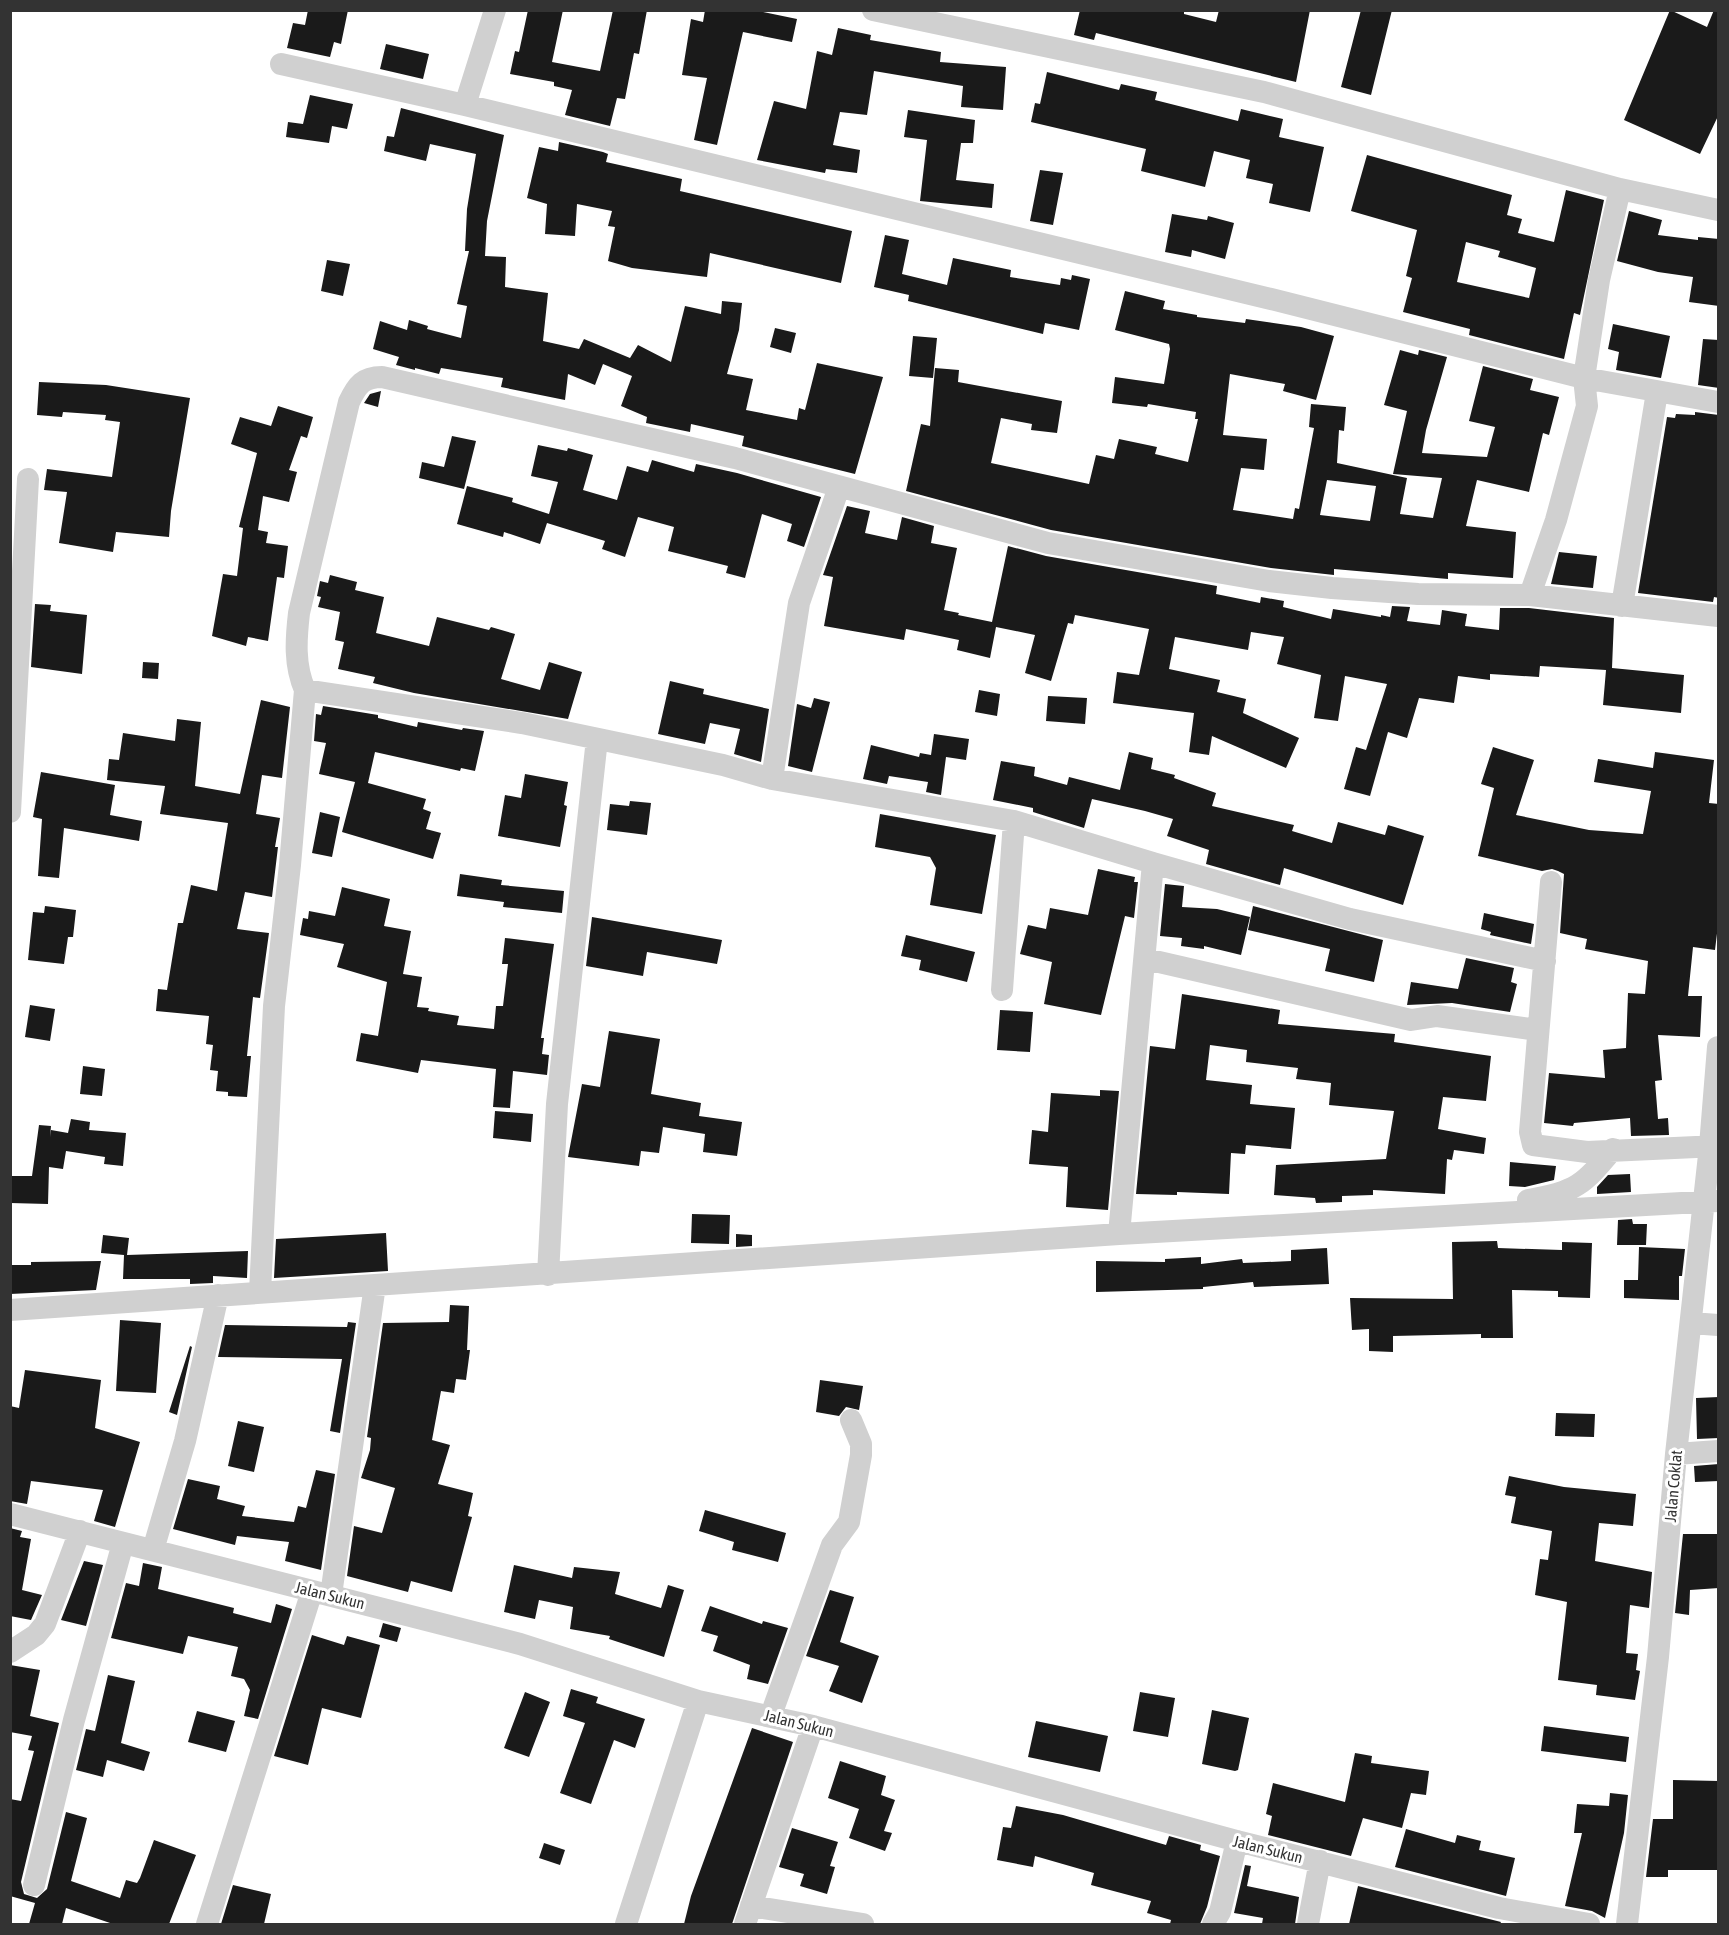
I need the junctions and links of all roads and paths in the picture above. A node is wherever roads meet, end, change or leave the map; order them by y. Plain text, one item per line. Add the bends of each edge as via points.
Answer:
1 (495, 10) edge
2 (873, 10) edge
3 (281, 64) dead end
4 (465, 105) junction
5 (1618, 197) junction
6 (1719, 210) edge
7 (1584, 378) junction
8 (1657, 392) junction
9 (1719, 402) edge
10 (28, 479) dead end
11 (839, 487) junction
12 (1530, 595) junction
13 (1622, 606) junction
14 (1719, 616) edge
15 (304, 690) junction
16 (597, 739) junction
17 (772, 779) junction
18 (10, 812) edge
19 (1014, 821) junction
20 (1153, 864) junction
21 (1551, 882) dead end
22 (1146, 959) junction
23 (1545, 961) junction
24 (1002, 990) dead end
25 (1538, 1030) junction
26 (1719, 1047) edge
27 (1714, 1146) edge
28 (1613, 1149) junction
29 (1711, 1201) edge
30 (1357, 1223) junction
31 (1119, 1234) junction
32 (548, 1275) junction
33 (375, 1286) junction
34 (260, 1292) junction
35 (218, 1295) junction
36 (10, 1310) edge
37 (1691, 1323) junction
38 (1719, 1325) edge
39 (851, 1420) dead end
40 (1719, 1451) edge
41 (1676, 1454) junction
42 (10, 1514) edge
43 (80, 1531) junction
44 (123, 1543) junction
45 (153, 1550) junction
46 (321, 1593) junction
47 (10, 1652) edge
48 (698, 1701) junction
49 (771, 1715) junction
50 (813, 1726) junction
51 (1237, 1841) junction
52 (1320, 1861) junction
53 (34, 1885) dead end
54 (748, 1915) edge
55 (207, 1924) edge
56 (626, 1924) edge
57 (863, 1924) edge
58 (1213, 1924) edge
59 (1308, 1924) edge
60 (1589, 1924) edge
61 (1627, 1924) edge

1 - 4 street
2 - 5 street via 1264,92
3 - 4 street
4 - 7 street
5 - 6 street
5 - 7 street via 1599,280
7 - 8 street
7 - 12 street via 1587,406 1556,520
8 - 9 street
8 - 13 street
10 - 18 street
11 - 12 street via 1048,543 1269,581 1418,594
11 - 15 street via 723,455 370,377 361,382 350,402 299,613 296,644
11 - 17 street via 799,603
12 - 13 street
13 - 14 street
15 - 16 street via 522,723
15 - 34 street via 274,1006
16 - 17 street
16 - 32 street via 557,1104
17 - 19 street
19 - 20 street
19 - 24 street
20 - 22 street
20 - 23 street via 1350,919
21 - 23 street
22 - 25 street via 1411,1020 1437,1016
22 - 31 street
23 - 25 street
25 - 28 street via 1530,1132 1533,1145 1587,1152
26 - 27 street, Jalan Coklat
27 - 28 street
27 - 29 street, Jalan Coklat
28 - 30 street via 1587,1180 1558,1195 1410,1209
29 - 30 street
29 - 37 street, Jalan Coklat
30 - 31 street
31 - 32 street
32 - 33 street
33 - 34 street
33 - 46 street
34 - 35 street
35 - 36 street
35 - 45 street via 201,1379
37 - 38 street
37 - 41 street, Jalan Coklat
39 - 49 street via 861,1444 849,1522 832,1545
40 - 41 street
41 - 61 street, Jalan Coklat via 1658,1657
42 - 43 street, Jalan Sukun
43 - 44 street, Jalan Sukun
43 - 47 street via 45,1624
44 - 45 street, Jalan Sukun
44 - 53 street
45 - 46 street, Jalan Sukun
46 - 48 street, Jalan Sukun via 520,1644
46 - 55 street
48 - 49 street, Jalan Sukun
48 - 56 street
49 - 50 street, Jalan Sukun
50 - 51 street, Jalan Sukun
50 - 54 street
51 - 52 street, Jalan Sukun
51 - 58 street via 1220,1912
52 - 59 street
52 - 60 street, Jalan Sukun via 1499,1908
54 - 57 street

